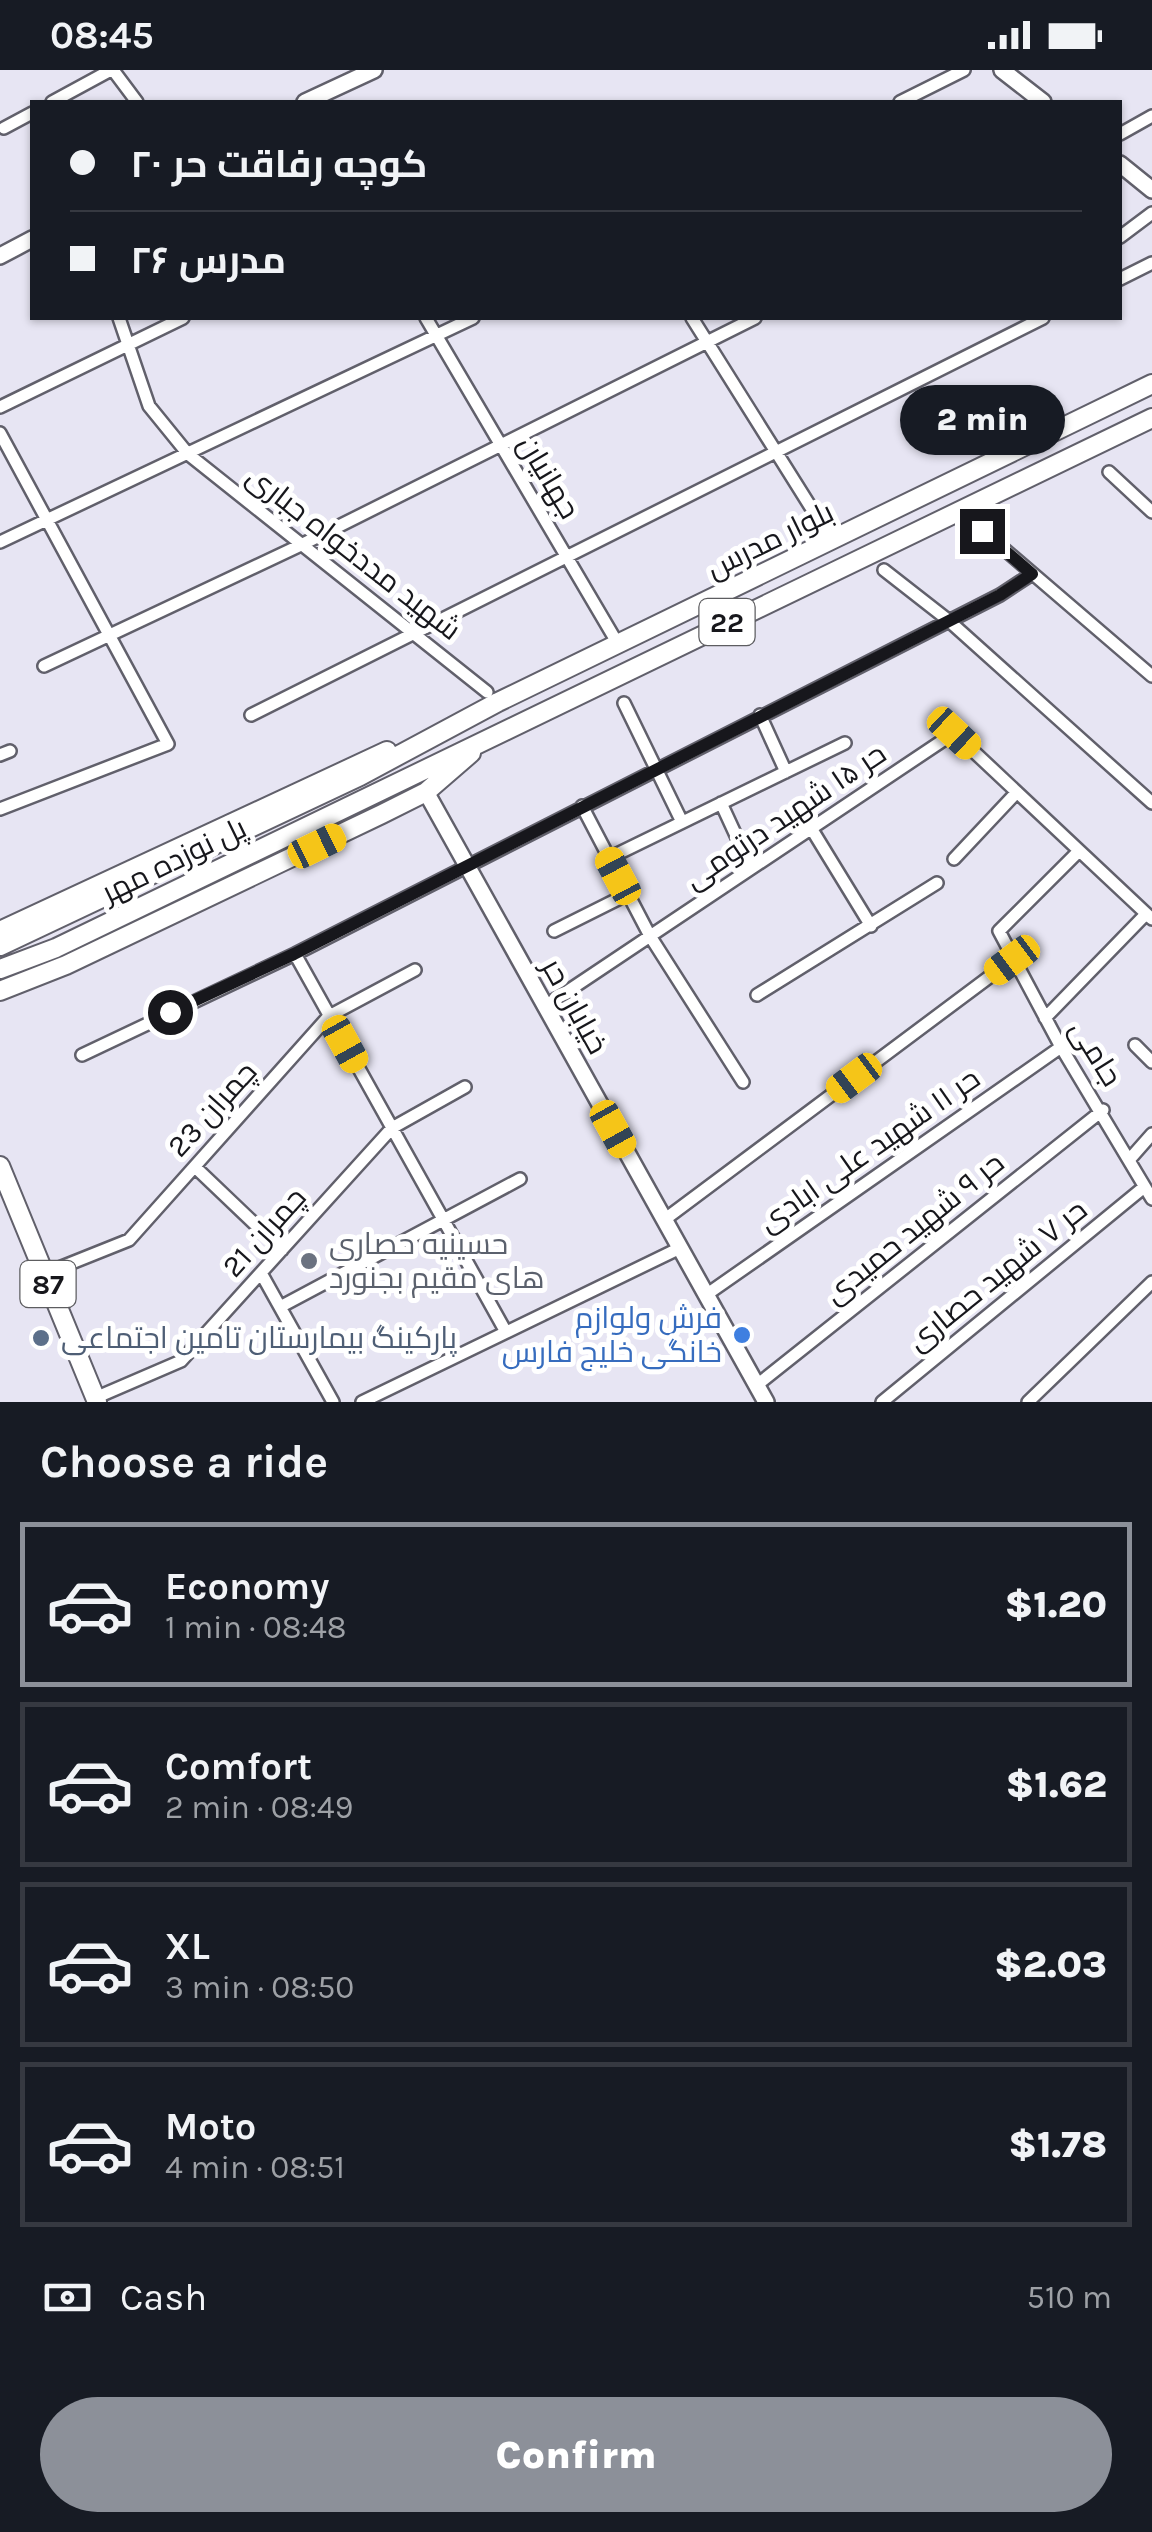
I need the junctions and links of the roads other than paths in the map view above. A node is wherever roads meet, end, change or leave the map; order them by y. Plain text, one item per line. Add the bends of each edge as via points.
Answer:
1 (112, 70) edge
2 (374, 70) edge
3 (964, 70) edge
4 (1002, 70) edge
5 (56, 100) edge
6 (135, 100) edge
7 (309, 100) edge
8 (904, 100) edge
9 (1040, 100) edge
10 (30, 114) edge
11 (1152, 116) edge
12 (4, 128) dead end
13 (1122, 133) edge
14 (1122, 166) edge
15 (1152, 190) edge
16 (1152, 213) edge
17 (1122, 236) edge
18 (30, 241) edge
19 (0, 256) edge
20 (1152, 263) edge
21 (1122, 278) edge
22 (120, 320) edge
23 (179, 320) edge
24 (427, 320) edge
25 (469, 320) edge
26 (693, 320) edge
27 (751, 320) edge
28 (1039, 320) edge
29 (437, 336) junction
30 (707, 341) junction
31 (128, 344) junction
32 (1152, 384) edge
33 (0, 407) edge
34 (1152, 418) edge
35 (0, 433) edge
36 (500, 444) junction
37 (776, 451) junction
38 (188, 454) junction
39 (1109, 472) dead end
40 (1152, 512) edge
41 (47, 521) junction
42 (982, 531) dead end
43 (0, 542) edge
44 (832, 542) junction
45 (302, 544) junction
46 (567, 556) junction
47 (884, 570) dead end
48 (1032, 574) junction
49 (948, 620) junction
50 (415, 632) junction
51 (111, 633) junction
52 (618, 644) junction
53 (44, 666) dead end
54 (1152, 676) edge
55 (488, 692) dead end
56 (624, 702) dead end
57 (250, 715) dead end
58 (760, 715) junction
59 (434, 734) junction
60 (489, 738) junction
61 (845, 743) dead end
62 (654, 769) junction
63 (786, 772) junction
64 (360, 776) joint
65 (426, 792) junction
66 (1017, 792) junction
67 (369, 796) joint
68 (721, 803) junction
69 (1152, 803) edge
70 (582, 806) junction
71 (0, 809) edge
72 (682, 822) junction
73 (811, 828) junction
74 (1080, 851) junction
75 (608, 858) junction
76 (954, 859) dead end
77 (464, 865) junction
78 (751, 868) junction
79 (937, 884) dead end
80 (628, 894) junction
81 (1149, 917) edge
82 (871, 926) junction
83 (0, 931) edge
84 (554, 932) dead end
85 (650, 936) junction
86 (0, 946) edge
87 (294, 954) junction
88 (1012, 960) junction
89 (414, 970) dead end
90 (0, 973) edge
91 (21, 984) junction
92 (0, 991) edge
93 (757, 995) dead end
94 (544, 1007) junction
95 (329, 1016) junction
96 (1045, 1018) junction
97 (1135, 1045) dead end
98 (1061, 1046) junction
99 (82, 1055) dead end
100 (1152, 1062) edge
101 (743, 1082) dead end
102 (465, 1088) dead end
103 (1103, 1110) junction
104 (392, 1128) junction
105 (1152, 1134) edge
106 (1129, 1160) junction
107 (0, 1166) edge
108 (195, 1167) junction
109 (520, 1179) dead end
110 (1143, 1188) junction
111 (1152, 1200) edge
112 (443, 1220) junction
113 (664, 1220) junction
114 (680, 1248) junction
115 (282, 1250) junction
116 (261, 1272) junction
117 (44, 1274) junction
118 (1152, 1282) edge
119 (706, 1295) junction
120 (280, 1307) junction
121 (506, 1332) junction
122 (757, 1386) junction
123 (96, 1400) edge
124 (332, 1402) edge
125 (362, 1402) edge
126 (766, 1402) edge
127 (882, 1402) edge
128 (1028, 1402) edge

1 - 5 street
1 - 6 street
2 - 7 street
3 - 8 street
4 - 9 street
10 - 12 street
11 - 13 street
14 - 15 street
16 - 17 street
18 - 19 street
20 - 21 street
22 - 31 street, شهید مددخواه جباری
23 - 31 street
24 - 29 street, جهانیان
25 - 29 street
26 - 30 street
27 - 30 street
28 - 37 street
29 - 36 street, جهانیان
29 - 38 street
30 - 36 street
30 - 37 street
31 - 33 street
31 - 38 street, شهید مددخواه جباری via 149,406
32 - 44 main road, بلوار مدرس
34 - 60 main road, بلوار مدرس / 22
35 - 41 street
36 - 45 street
36 - 46 street, جهانیان
37 - 44 street
37 - 46 street
38 - 41 street
38 - 45 street, شهید مددخواه جباری
39 - 40 street
41 - 43 street
41 - 51 street
42 - 48 street
44 - 52 main road, بلوار مدرس
45 - 50 street, شهید مددخواه جباری
45 - 51 street
46 - 50 street
46 - 52 street, جهانیان
47 - 49 street
48 - 49 street
48 - 54 street
49 - 58 street
49 - 69 street
50 - 55 street, شهید مددخواه جباری
50 - 57 street
51 - 53 street
51 - 71 street via 168,744
52 - 59 main road, بلوار مدرس
56 - 62 street
58 - 62 street
58 - 63 street
59 - 64 main road, بلوار مدرس
59 - 83 main road via 354,763
60 - 65 main road
60 - 67 main road, بلوار مدرس / 22
61 - 63 street
62 - 70 street
62 - 72 street
63 - 68 street
64 - 86 main road, پل نوزده مهر
65 - 77 street, خیابان حر
65 - 91 main road
66 - 73 street, حر ۱۵ شهید درتومی via 954,733
66 - 74 street
66 - 76 street
67 - 90 main road, پل نوزده مهر
68 - 72 street
68 - 78 street
70 - 75 street
70 - 77 street
72 - 75 street
73 - 78 street, حر ۱۵ شهید درتومی
73 - 82 street
74 - 81 street
74 - 88 street, جامی via 999,932
75 - 80 street
77 - 87 street
77 - 94 street, خیابان حر
78 - 85 street, حر ۱۵ شهید درتومی
79 - 82 street
80 - 84 street
80 - 85 street
81 - 96 street
82 - 93 street
85 - 94 street, حر ۱۵ شهید درتومی
85 - 101 street
87 - 95 street
87 - 99 street
88 - 96 street, جامی
88 - 113 street
89 - 95 street, چمران 23
90 - 91 main road
91 - 92 main road
94 - 113 street, خیابان حر
95 - 104 street
95 - 108 street, چمران 23
96 - 98 street, جامی
97 - 100 street
98 - 103 street, جامی
98 - 119 street, حر ۱۱ شهید علی ابادی
102 - 104 street, چمران 21
103 - 106 street, جامی
103 - 122 street, حر ۹ شهید حمیدی
104 - 112 street
104 - 115 street, چمران 21
105 - 106 street
106 - 110 street, جامی
107 - 117 main road, 87
108 - 115 street
108 - 117 street, چمران 23 via 130,1240
109 - 112 street
110 - 111 street, جامی
110 - 127 street, حر ۷ شهید حصاری
112 - 120 street
112 - 121 street
113 - 114 street, خیابان حر
114 - 119 street, خیابان حر
114 - 121 street
115 - 116 street, چمران 21
116 - 120 street
116 - 123 street, چمران 21 via 182,1362
117 - 123 main road, 87
118 - 128 street
119 - 122 street, خیابان حر
120 - 124 street
121 - 125 street
122 - 126 street, خیابان حر

